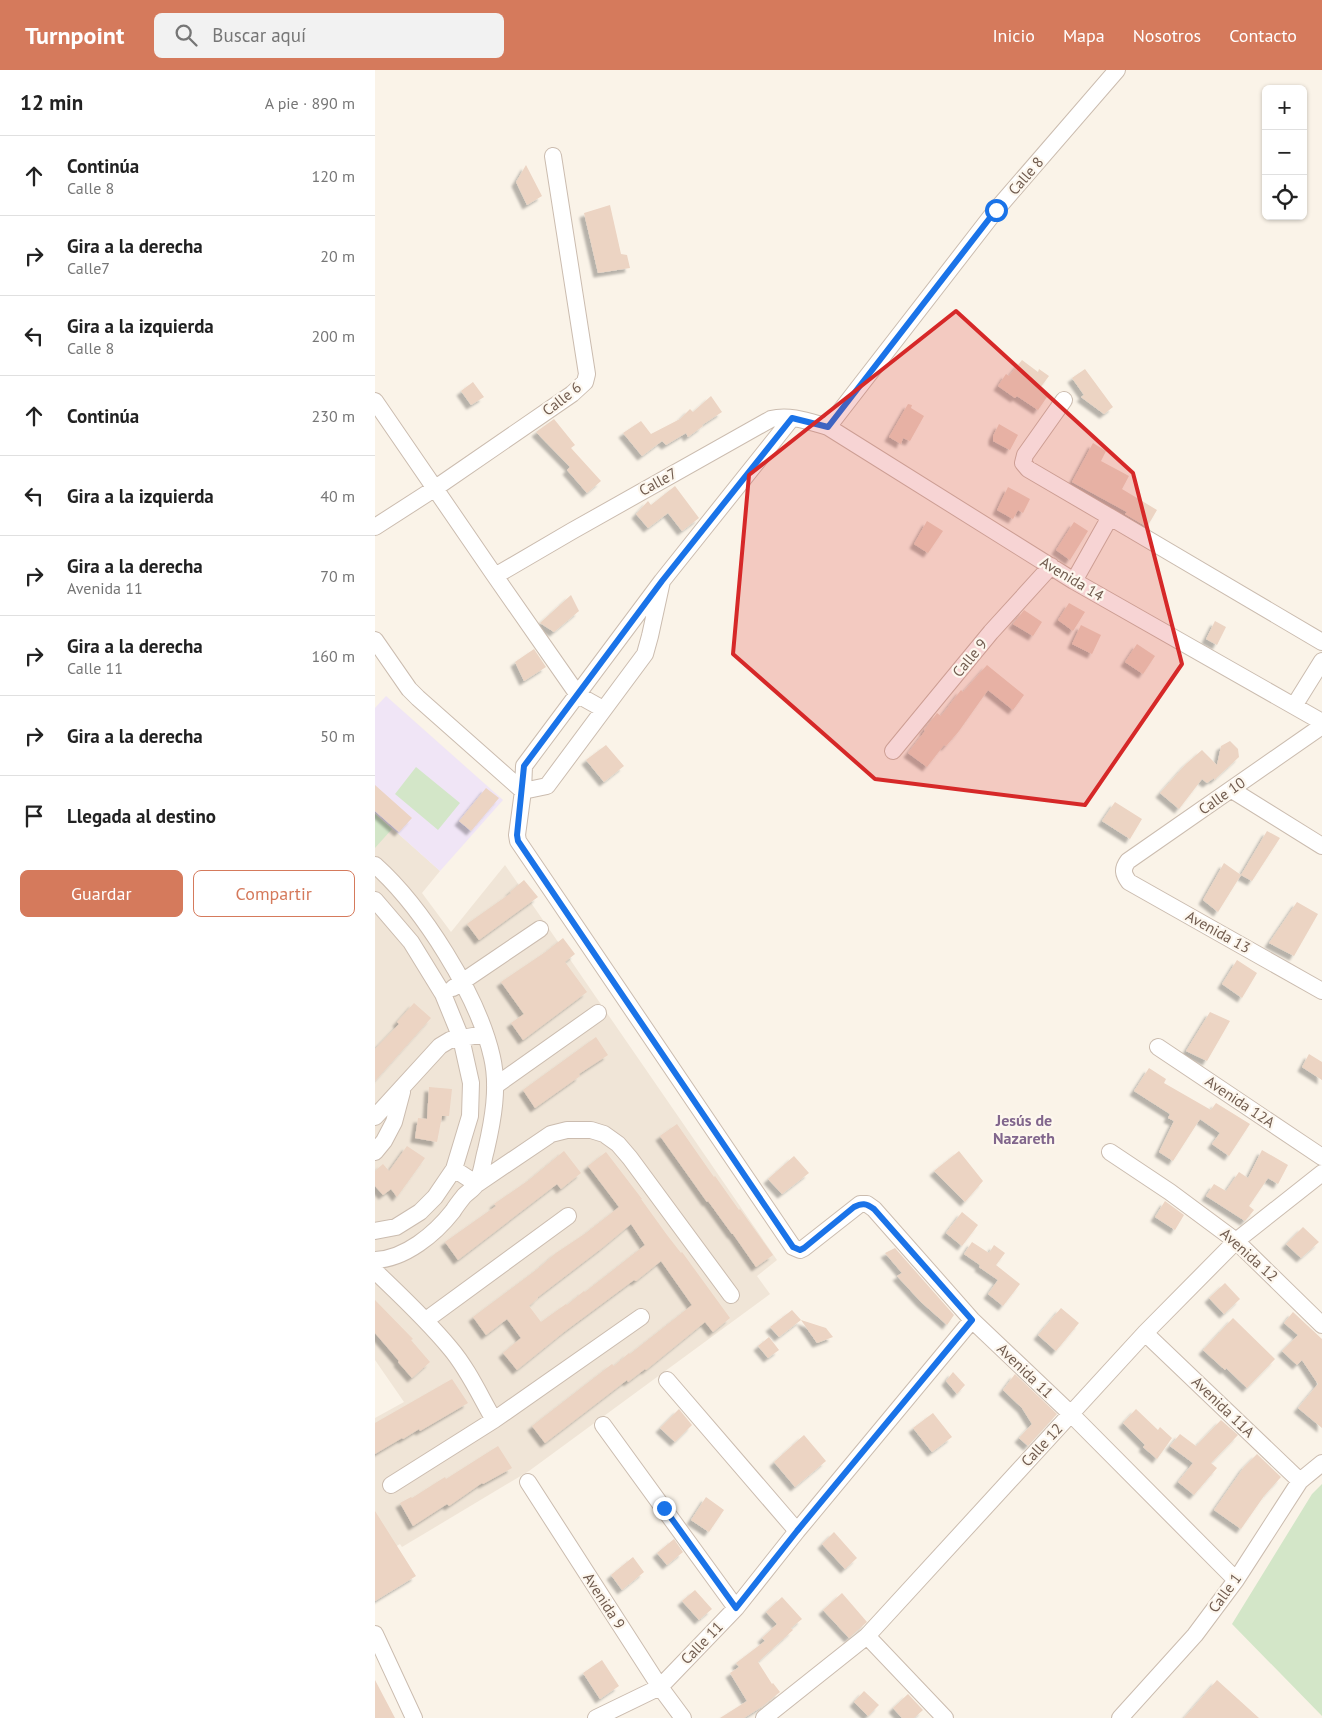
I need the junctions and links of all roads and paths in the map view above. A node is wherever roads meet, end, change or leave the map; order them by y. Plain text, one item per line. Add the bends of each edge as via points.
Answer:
1 (1117, 70) edge
2 (553, 156) dead end
3 (1064, 400) dead end
4 (375, 401) edge
5 (792, 418) junction
6 (828, 427) junction
7 (434, 489) junction
8 (1110, 517) junction
9 (375, 527) edge
10 (1051, 566) junction
11 (495, 576) junction
12 (662, 581) junction
13 (1074, 581) junction
14 (375, 640) edge
15 (1322, 642) edge
16 (1322, 661) edge
17 (579, 695) junction
18 (1294, 706) junction
19 (603, 709) junction
20 (1322, 722) edge
21 (1322, 726) edge
22 (893, 751) dead end
23 (1232, 790) junction
24 (523, 791) junction
25 (1322, 846) edge
26 (375, 865) edge
27 (1124, 867) joint
28 (375, 900) edge
29 (427, 925) junction
30 (540, 929) dead end
31 (411, 942) junction
32 (462, 982) junction
33 (1322, 991) edge
34 (443, 994) junction
35 (598, 1013) dead end
36 (485, 1034) junction
37 (461, 1038) junction
38 (1158, 1047) dead end
39 (406, 1083) junction
40 (495, 1086) junction
41 (375, 1117) edge
42 (375, 1152) edge
43 (1110, 1152) dead end
44 (1322, 1156) edge
45 (454, 1169) junction
46 (1320, 1178) edge
47 (477, 1184) junction
48 (568, 1216) dead end
49 (376, 1232) edge
50 (1236, 1241) junction
51 (375, 1260) edge
52 (375, 1271) edge
53 (731, 1296) dead end
54 (641, 1317) dead end
55 (426, 1320) junction
56 (972, 1320) junction
57 (1322, 1325) edge
58 (1145, 1334) junction
59 (667, 1380) dead end
60 (1071, 1414) junction
61 (494, 1420) junction
62 (603, 1425) dead end
63 (1322, 1463) edge
64 (1300, 1481) junction
65 (528, 1482) dead end
66 (391, 1485) dead end
67 (797, 1531) junction
68 (1236, 1580) junction
69 (736, 1608) junction
70 (375, 1634) edge
71 (867, 1636) junction
72 (660, 1687) junction
73 (414, 1718) edge
74 (596, 1718) edge
75 (683, 1718) edge
76 (764, 1718) edge
77 (945, 1718) edge
78 (1120, 1718) edge

1 - 6 street, Calle 8 via 996,210
2 - 7 street, Calle 6 via 587,374 585,382
3 - 8 street via 1025,455 1023,463
4 - 7 street
5 - 6 street, Calle7
5 - 11 street, Calle7 via 781,416 771,419
5 - 12 street
6 - 10 street, Avenida 14
7 - 9 street, Calle 6
7 - 11 street
8 - 13 street
8 - 15 street
10 - 13 street, Avenida 14
10 - 22 street, Calle 9 via 991,632
11 - 17 street
12 - 17 street
12 - 19 street via 645,654
13 - 18 street, Avenida 14
14 - 24 street via 409,689
16 - 18 street
17 - 19 street
17 - 24 street via 524,766
18 - 20 street, Avenida 14
19 - 24 street via 547,786
21 - 23 street, Calle 10
23 - 25 street
23 - 27 street, Calle 10 via 1128,861
24 - 56 street, Avenida 11 via 518,841 793,1247 804,1248 860,1204 867,1204
26 - 29 street
27 - 33 street, Avenida 13 via 1124,875 1129,882
28 - 31 street
29 - 31 street
29 - 32 street
30 - 32 street
31 - 34 street
32 - 34 street
32 - 36 street
34 - 37 street
35 - 40 street
36 - 37 street
36 - 40 street
37 - 39 street via 440,1046
37 - 45 street via 471,1082 470,1116
38 - 44 street, Avenida 12A
39 - 41 street
39 - 42 street via 394,1122
40 - 47 street via 490,1131
43 - 50 street, Avenida 12
45 - 47 street
45 - 49 street via 420,1212 396,1227
46 - 50 street, Calle 12
47 - 51 street via 449,1216 413,1248 384,1260
47 - 53 street via 551,1134 578,1129 604,1134 630,1158
48 - 55 street
50 - 57 street, Avenida 12
50 - 58 street, Calle 12
52 - 55 street
54 - 61 street
55 - 61 street via 451,1349
56 - 60 street, Avenida 11
56 - 67 street, Calle 11
58 - 60 street, Calle 12
58 - 64 street, Avenida 11A
59 - 67 street
60 - 68 street, Avenida 11
60 - 71 street, Calle 12
61 - 66 street
62 - 69 street
63 - 64 street, Calle 1
64 - 68 street, Calle 1
65 - 72 street, Avenida 9
67 - 69 street, Calle 11
68 - 78 street, Calle 1 via 1183,1649
69 - 72 street, Calle 11
70 - 73 street
71 - 76 street, Calle 12
71 - 77 street
72 - 74 street
72 - 75 street, Avenida 9

